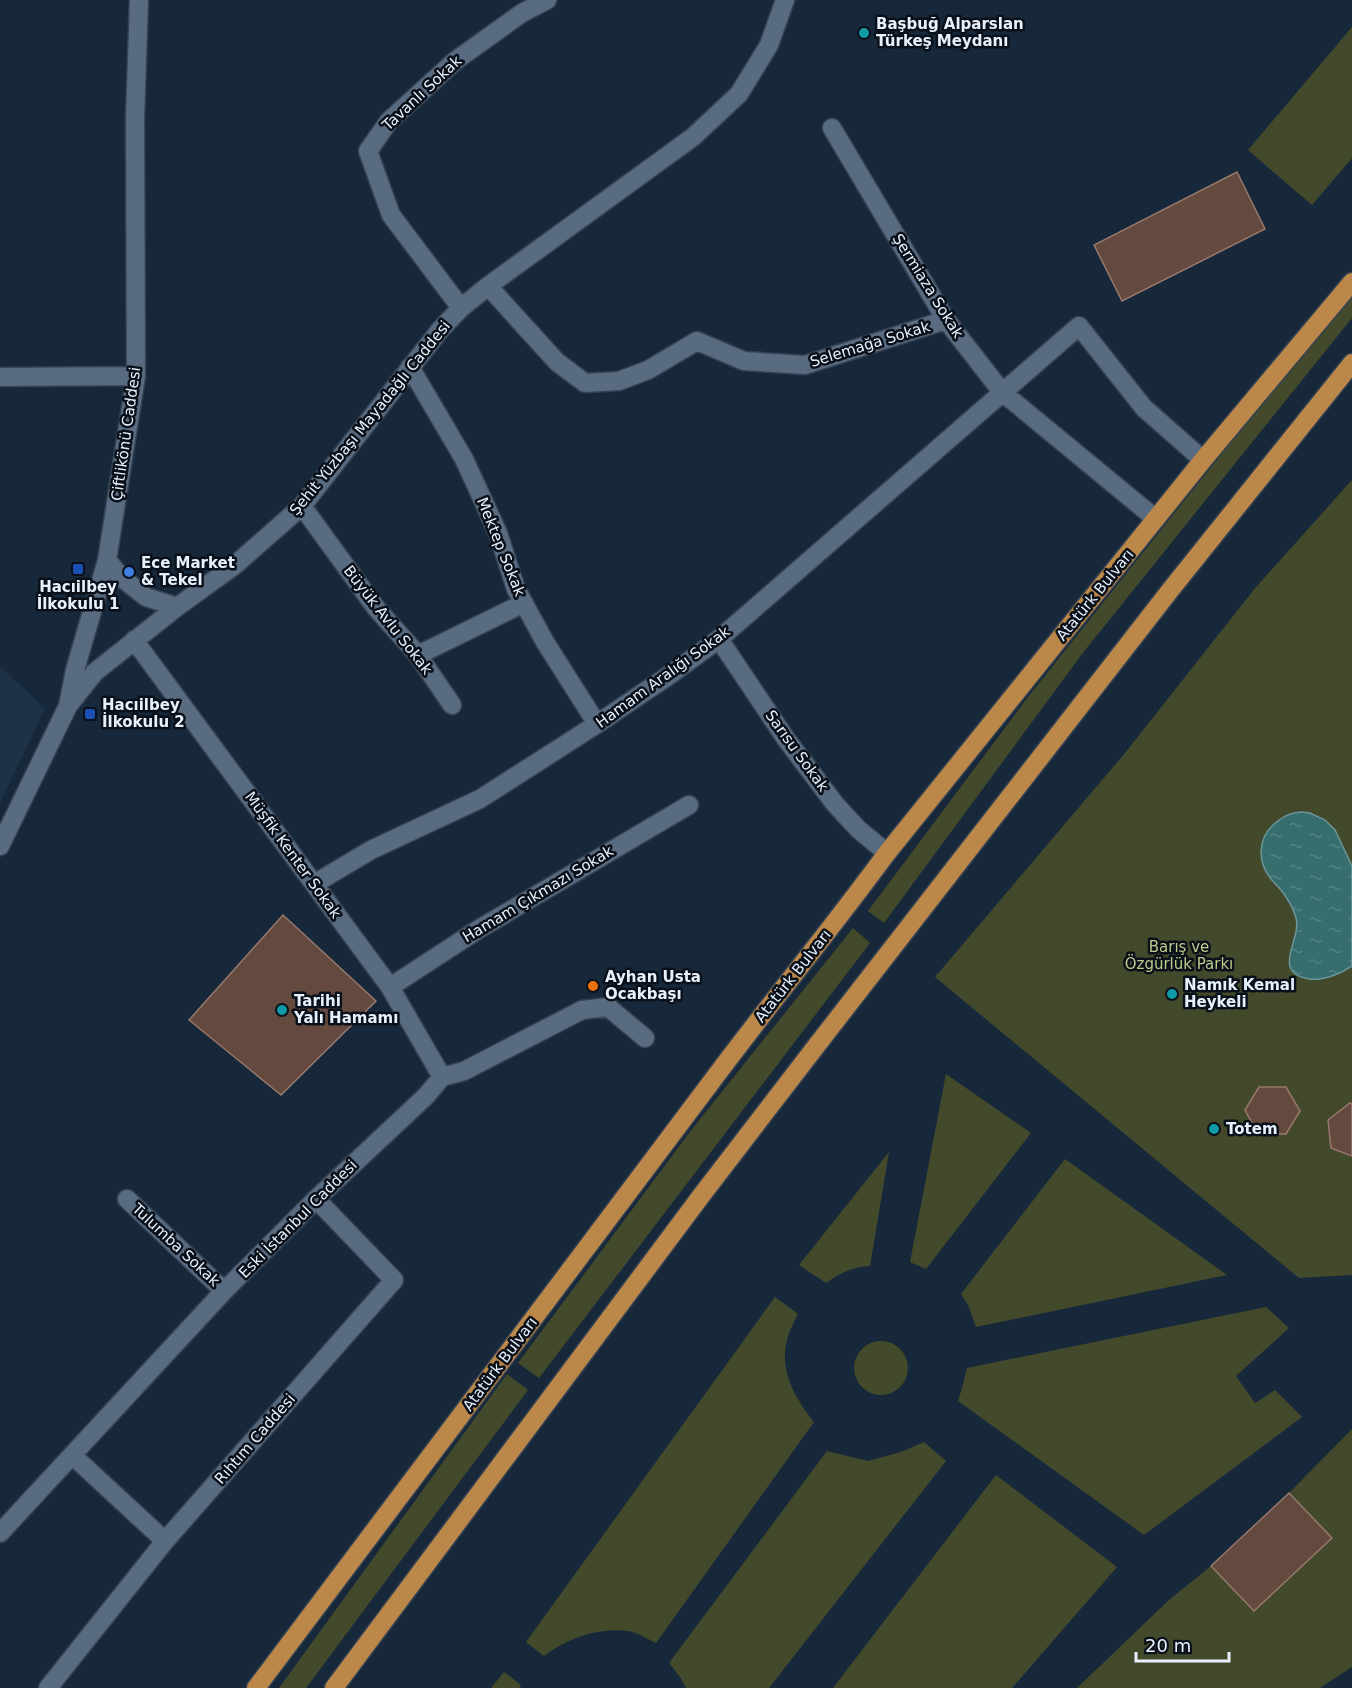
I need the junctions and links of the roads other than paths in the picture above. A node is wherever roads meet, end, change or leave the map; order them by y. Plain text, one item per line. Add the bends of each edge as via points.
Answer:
1 (139, 0) edge
2 (547, 0) edge
3 (785, 0) edge
4 (832, 128) dead end
5 (1352, 282) edge
6 (488, 286) junction
7 (461, 308) junction
8 (946, 320) junction
9 (1352, 363) edge
10 (410, 367) junction
11 (136, 376) junction
12 (0, 377) edge
13 (1002, 392) junction
14 (1203, 460) junction
15 (302, 506) junction
16 (1156, 519) junction
17 (107, 560) junction
18 (524, 603) junction
19 (177, 607) junction
20 (719, 639) junction
21 (134, 640) junction
22 (418, 655) junction
23 (452, 705) dead end
24 (68, 706) junction
25 (597, 724) junction
26 (689, 805) dead end
27 (0, 846) edge
28 (887, 853) junction
29 (314, 884) junction
30 (390, 987) junction
31 (645, 1038) dead end
32 (442, 1077) junction
33 (127, 1199) dead end
34 (316, 1199) junction
35 (224, 1291) junction
36 (72, 1455) junction
37 (0, 1533) edge
38 (165, 1541) junction
39 (48, 1688) edge
40 (256, 1688) edge
41 (334, 1688) edge

1 - 11 street, Çiftlikönü Caddesi via 135,120
2 - 7 street, Tavanlı Sokak via 455,60 389,121 368,151 391,214
3 - 6 street, Şehit Yüzbaşı Mayadağlı Caddesi via 769,45 739,94 693,138
4 - 8 street, Şermiaza Sokak
5 - 14 main road, Atatürk Bulvarı
6 - 7 street, Şehit Yüzbaşı Mayadağlı Caddesi
6 - 8 street, Selemağa Sokak via 557,362 585,382 619,381 698,342 744,361 805,365
7 - 10 street, Şehit Yüzbaşı Mayadağlı Caddesi
8 - 13 street, Şermiaza Sokak
9 - 41 main road via 1167,593 759,1121
10 - 15 street, Şehit Yüzbaşı Mayadağlı Caddesi
10 - 18 street, Mektep Sokak via 464,459
11 - 12 street
11 - 17 street, Çiftlikönü Caddesi
13 - 14 street, Hamam Aralığı Sokak via 1079,326 1144,408
13 - 16 street, Şermiaza Sokak
13 - 20 street, Hamam Aralığı Sokak
14 - 16 main road, Atatürk Bulvarı
15 - 19 street, Şehit Yüzbaşı Mayadağlı Caddesi via 235,565
15 - 22 street, Büyük Avlu Sokak via 376,608
16 - 28 main road, Atatürk Bulvarı
17 - 19 street via 146,597
17 - 24 street, Çiftlikönü Caddesi
18 - 22 street
18 - 25 street, Mektep Sokak
19 - 21 street, Şehit Yüzbaşı Mayadağlı Caddesi
20 - 25 street, Hamam Aralığı Sokak
20 - 28 street, Sarısu Sokak via 835,804
21 - 24 street, Şehit Yüzbaşı Mayadağlı Caddesi via 95,672
21 - 29 street, Müşfik Kenter Sokak
22 - 23 street, Büyük Avlu Sokak
24 - 27 street, Çiftlikönü Caddesi
25 - 29 street, Hamam Aralığı Sokak via 480,799 372,850
26 - 30 street, Hamam Çıkmazı Sokak via 479,929
28 - 40 main road, Atatürk Bulvarı
29 - 30 street, Müşfik Kenter Sokak
30 - 32 street, Müşfik Kenter Sokak
31 - 32 street via 608,1007 582,1010 464,1071
32 - 34 street, Eski İstanbul Caddesi
33 - 35 street, Tulumba Sokak
34 - 35 street, Eski İstanbul Caddesi
34 - 38 street, Rıhtım Caddesi via 394,1280
35 - 36 street, Eski İstanbul Caddesi
36 - 37 street, Eski İstanbul Caddesi
36 - 38 street
38 - 39 street, Rıhtım Caddesi

